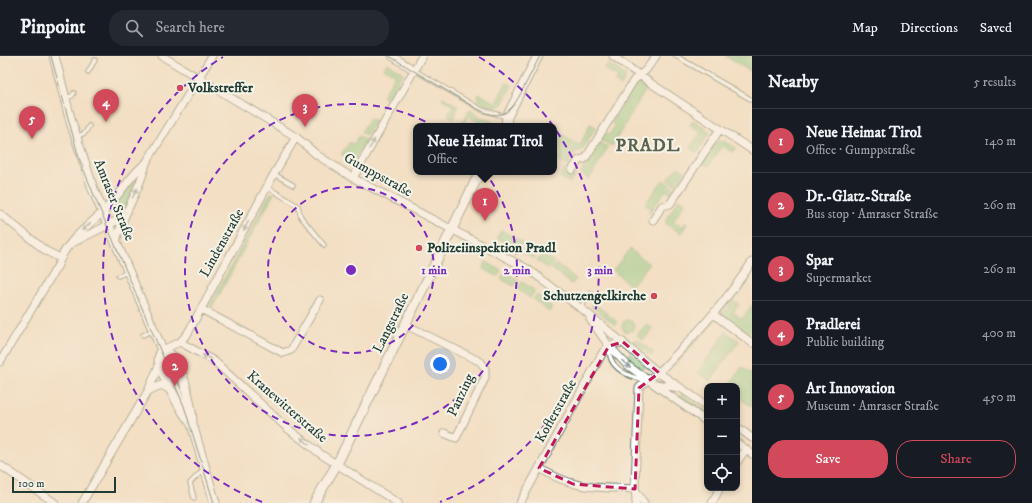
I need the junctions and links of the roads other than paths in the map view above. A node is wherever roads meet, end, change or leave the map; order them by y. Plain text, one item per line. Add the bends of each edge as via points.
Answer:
1 (54, 56) edge
2 (162, 56) edge
3 (212, 56) edge
4 (392, 56) edge
5 (422, 56) edge
6 (538, 56) edge
7 (613, 56) edge
8 (656, 56) edge
9 (676, 56) edge
10 (95, 60) dead end
11 (414, 70) junction
12 (88, 72) dead end
13 (640, 75) junction
14 (198, 78) junction
15 (74, 93) dead end
16 (64, 98) junction
17 (752, 100) edge
18 (507, 122) edge
19 (89, 126) dead end
20 (720, 129) junction
21 (75, 137) junction
22 (296, 137) junction
23 (752, 150) edge
24 (146, 163) junction
25 (572, 170) dead end
26 (274, 174) junction
27 (479, 175) edge
28 (353, 178) junction
29 (293, 185) dead end
30 (267, 187) junction
31 (102, 212) junction
32 (0, 214) edge
33 (122, 218) junction
34 (653, 220) dead end
35 (109, 226) junction
36 (452, 230) junction
37 (116, 242) junction
38 (72, 243) junction
39 (324, 245) dead end
40 (60, 258) junction
41 (752, 262) edge
42 (128, 271) junction
43 (118, 276) dead end
44 (591, 293) dead end
45 (320, 300) dead end
46 (201, 309) junction
47 (582, 310) junction
48 (713, 314) junction
49 (406, 325) junction
50 (153, 330) junction
51 (143, 335) dead end
52 (180, 342) junction
53 (623, 342) junction
54 (752, 343) edge
55 (609, 346) junction
56 (162, 350) junction
57 (0, 362) edge
58 (160, 363) junction
59 (659, 372) junction
60 (645, 380) junction
61 (681, 388) junction
62 (148, 391) junction
63 (172, 391) junction
64 (704, 404) edge
65 (704, 420) edge
66 (192, 424) junction
67 (740, 429) edge
68 (444, 433) dead end
69 (752, 438) edge
70 (740, 445) edge
71 (746, 449) junction
72 (752, 454) edge
73 (740, 458) edge
74 (337, 464) junction
75 (0, 465) edge
76 (205, 468) junction
77 (539, 468) junction
78 (635, 489) junction
79 (718, 491) edge
80 (194, 498) dead end
81 (55, 503) edge
82 (82, 503) edge
83 (215, 503) edge
84 (314, 503) edge
85 (398, 503) edge
86 (520, 503) edge
87 (641, 503) edge
88 (712, 503) edge

1 - 16 street, Amraser Straße
2 - 14 street, Gumppstraße
3 - 14 street
4 - 11 street
5 - 11 street
6 - 18 street
7 - 13 street
8 - 13 street
9 - 17 lane
10 - 12 lane
11 - 18 lane
28 -> 11 street
13 - 20 street
13 - 25 street via 634,80 589,154
14 - 22 street, Gumppstraße
14 - 24 street
15 - 16 lane
16 - 21 street, Amraser Straße
19 - 21 lane via 85,133
20 - 23 street
20 - 34 street via 670,204 662,206
21 - 31 street, Amraser Straße
22 - 26 street, Lindenstraße
22 - 28 street, Gumppstraße via 317,155
24 - 31 street via 132,175 112,203
33 -> 24 street via 142,180
26 - 29 lane
26 - 30 street, Lindenstraße
27 - 36 street, Langstraße
28 - 36 street, Gumppstraße
30 - 39 lane via 298,206 301,217
30 -> 46 street, Lindenstraße
31 - 35 street, Amraser Straße
31 -> 38 street
32 - 40 street via 46,251
33 - 35 street
33 - 37 street
35 - 37 street, Amraser Straße
35 - 38 street
36 - 47 street, Gumppstraße via 528,269
36 - 49 street, Langstraße
37 - 42 street, Amraser Straße
38 - 40 street
40 - 57 street
41 - 48 street
42 - 43 lane
42 - 50 street, Amraser Straße
44 - 47 lane
45 - 46 street via 291,350 283,353
46 - 52 street, Lindenstraße
47 - 53 street, Gumppstraße
47 - 55 street, Gumppstraße
48 - 54 street
48 - 59 street
49 - 68 street, Panzing via 481,362 484,366 485,378 456,438
49 - 74 street, Langstraße
50 - 51 lane
50 - 56 street, Amraser Straße
52 - 56 street, Lindenstraße
74 -> 52 street, Kranewitterstraße via 287,428 214,361
53 - 55 street
53 - 59 street, Gumppstraße
55 - 60 street, Gumppstraße
55 - 77 street, Koflerstraße via 602,354
56 - 58 street
56 - 66 street, Amraser Straße via 173,357 181,374 192,410
58 - 62 street
58 - 63 street, Amraser Straße
59 - 60 street
59 - 61 street, Gumppstraße
60 - 61 street, Gumppstraße via 661,386
60 - 65 street, Gumppstraße
60 - 78 street via 639,388
61 - 64 street, Gumppstraße
62 - 63 street via 161,385
62 - 82 street
63 - 66 street, Amraser Straße via 184,415
66 - 76 street, Amraser Straße
67 - 69 street
70 - 71 street
71 - 72 street
71 - 73 street
74 - 84 street, Langstraße
74 - 85 street, Kranewitterstraße
75 - 81 street
76 - 80 lane via 190,483
76 - 83 street, Amraser Straße
77 - 78 street via 559,480 573,484
77 - 86 street, Koflerstraße
78 - 87 street
79 - 88 street

